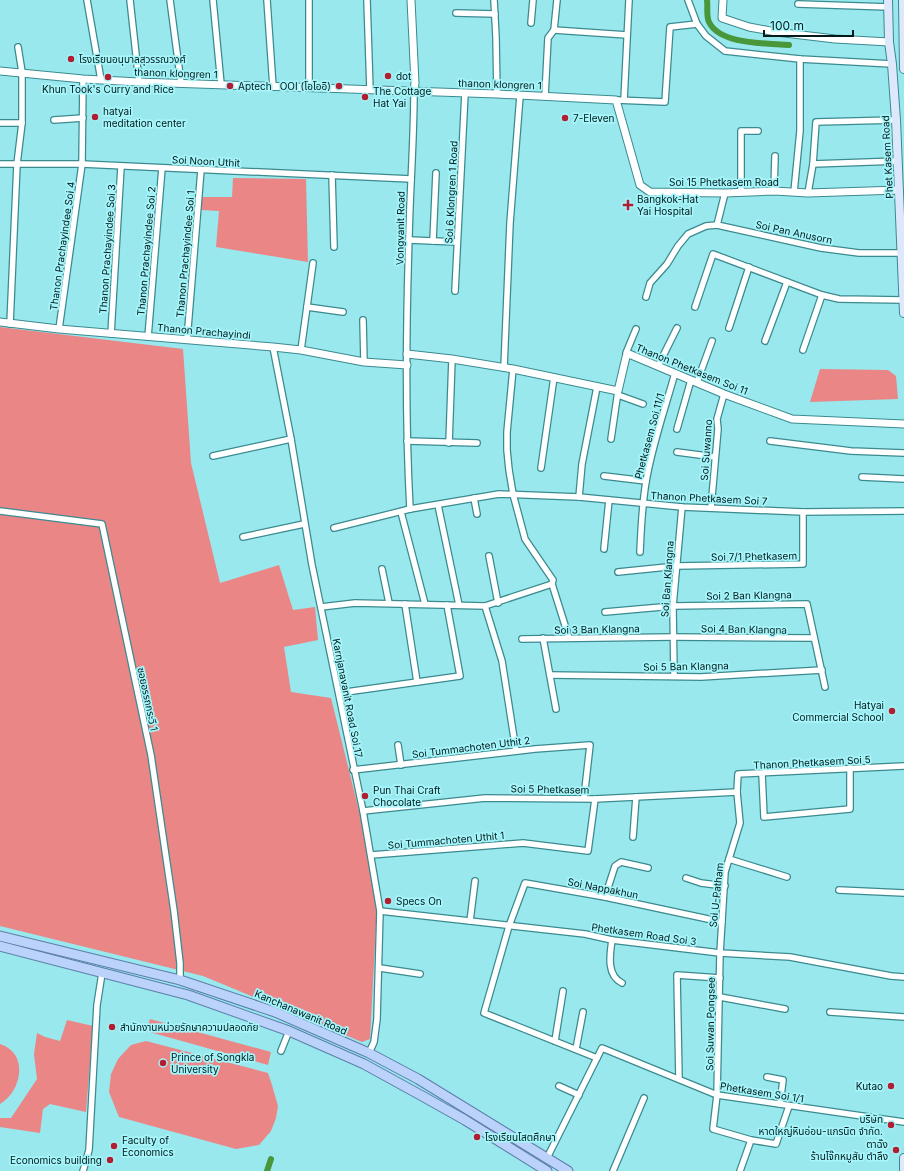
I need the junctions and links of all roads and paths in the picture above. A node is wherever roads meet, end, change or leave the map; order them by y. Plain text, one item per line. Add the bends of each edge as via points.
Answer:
1 (87, 0) edge
2 (130, 0) edge
3 (170, 0) edge
4 (213, 0) edge
5 (267, 0) edge
6 (309, 0) edge
7 (366, 0) edge
8 (411, 0) edge
9 (494, 0) edge
10 (533, 0) edge
11 (557, 0) edge
12 (629, 0) edge
13 (688, 0) edge
14 (723, 0) edge
15 (903, 0) edge
16 (888, 3) edge
17 (798, 4) dead end
18 (456, 13) dead end
19 (495, 14) junction
20 (531, 23) dead end
21 (697, 24) junction
22 (554, 30) junction
23 (627, 35) junction
24 (904, 41) edge
25 (889, 42) junction
26 (18, 46) dead end
27 (800, 59) junction
28 (892, 64) junction
29 (904, 66) edge
30 (904, 69) edge
31 (0, 71) edge
32 (22, 72) junction
33 (83, 79) junction
34 (101, 80) junction
35 (139, 82) junction
36 (181, 83) junction
37 (221, 84) junction
38 (273, 87) junction
39 (309, 88) junction
40 (370, 90) junction
41 (414, 91) junction
42 (465, 93) junction
43 (497, 94) junction
44 (520, 96) junction
45 (545, 96) junction
46 (616, 100) junction
47 (624, 100) junction
48 (83, 118) junction
49 (54, 120) dead end
50 (896, 120) junction
51 (0, 123) edge
52 (22, 123) junction
53 (758, 131) dead end
54 (774, 156) dead end
55 (898, 161) junction
56 (0, 164) edge
57 (17, 164) junction
58 (82, 164) junction
59 (813, 164) junction
60 (121, 167) junction
61 (162, 168) junction
62 (201, 170) junction
63 (436, 174) dead end
64 (332, 175) junction
65 (411, 179) junction
66 (899, 190) junction
67 (774, 191) junction
68 (725, 192) junction
69 (741, 192) junction
70 (794, 192) junction
71 (808, 192) junction
72 (717, 225) junction
73 (409, 240) junction
74 (433, 241) junction
75 (457, 242) junction
76 (334, 247) dead end
77 (903, 252) edge
78 (313, 263) dead end
79 (749, 267) junction
80 (787, 282) junction
81 (455, 291) dead end
82 (822, 295) junction
83 (646, 296) dead end
84 (903, 300) edge
85 (307, 307) junction
86 (696, 307) dead end
87 (343, 312) dead end
88 (904, 313) edge
89 (363, 320) dead end
90 (0, 322) edge
91 (10, 324) junction
92 (677, 328) dead end
93 (729, 328) dead end
94 (59, 329) junction
95 (636, 329) dead end
96 (111, 334) junction
97 (148, 337) junction
98 (187, 340) junction
99 (712, 341) dead end
100 (765, 341) dead end
101 (273, 347) junction
102 (301, 350) junction
103 (804, 350) dead end
104 (626, 353) junction
105 (407, 354) junction
106 (452, 359) junction
107 (364, 362) junction
108 (407, 365) junction
109 (658, 366) junction
110 (504, 368) junction
111 (513, 369) junction
112 (675, 373) junction
113 (554, 378) junction
114 (694, 381) junction
115 (597, 387) junction
116 (618, 393) junction
117 (724, 394) junction
118 (643, 404) dead end
119 (904, 424) edge
120 (677, 429) dead end
121 (291, 439) junction
122 (611, 439) dead end
123 (770, 441) dead end
124 (406, 442) junction
125 (449, 443) junction
126 (477, 443) dead end
127 (677, 452) dead end
128 (904, 454) edge
129 (213, 456) dead end
130 (715, 457) junction
131 (541, 468) dead end
132 (604, 476) dead end
133 (862, 477) dead end
134 (904, 479) edge
135 (646, 481) junction
136 (513, 494) junction
137 (474, 498) junction
138 (579, 498) junction
139 (609, 500) junction
140 (642, 503) junction
141 (438, 505) junction
142 (682, 507) junction
143 (711, 508) junction
144 (410, 510) junction
145 (0, 511) edge
146 (904, 511) edge
147 (401, 512) junction
148 (803, 512) junction
149 (477, 514) dead end
150 (304, 524) junction
151 (334, 528) dead end
152 (243, 537) dead end
153 (604, 549) dead end
154 (640, 552) dead end
155 (489, 556) dead end
156 (677, 566) junction
157 (382, 569) dead end
158 (618, 572) dead end
159 (552, 584) junction
160 (498, 603) junction
161 (389, 604) junction
162 (405, 604) junction
163 (425, 604) junction
164 (447, 605) junction
165 (459, 605) junction
166 (485, 606) junction
167 (673, 606) junction
168 (321, 607) junction
169 (606, 612) dead end
170 (673, 637) junction
171 (543, 638) junction
172 (569, 638) junction
173 (814, 638) junction
174 (522, 639) dead end
175 (822, 670) junction
176 (550, 675) junction
177 (674, 676) junction
178 (418, 682) junction
179 (825, 687) dead end
180 (338, 693) junction
181 (556, 709) dead end
182 (398, 745) dead end
183 (516, 751) junction
184 (401, 765) junction
185 (904, 766) edge
186 (850, 768) junction
187 (353, 770) junction
188 (762, 774) junction
189 (737, 792) junction
190 (636, 797) junction
191 (584, 798) junction
192 (595, 798) junction
193 (363, 811) junction
194 (633, 838) dead end
195 (371, 855) junction
196 (729, 859) junction
197 (648, 868) dead end
198 (787, 877) dead end
199 (686, 878) dead end
200 (475, 881) dead end
201 (725, 886) junction
202 (839, 890) dead end
203 (904, 893) edge
204 (605, 897) junction
205 (380, 911) junction
206 (470, 921) junction
207 (722, 922) junction
208 (509, 926) junction
209 (0, 936) edge
210 (612, 940) junction
211 (0, 946) edge
212 (720, 953) junction
213 (104, 962) junction
214 (380, 968) junction
215 (102, 973) junction
216 (420, 974) dead end
217 (904, 977) edge
218 (720, 978) junction
219 (180, 980) junction
220 (622, 983) dead end
221 (563, 991) dead end
222 (720, 997) junction
223 (786, 1009) dead end
224 (582, 1012) dead end
225 (830, 1012) dead end
226 (904, 1017) edge
227 (289, 1031) junction
228 (556, 1041) junction
229 (576, 1049) junction
230 (281, 1051) dead end
231 (369, 1053) junction
232 (597, 1058) junction
233 (767, 1077) dead end
234 (679, 1079) junction
235 (559, 1086) dead end
236 (579, 1094) junction
237 (717, 1095) junction
238 (644, 1098) dead end
239 (780, 1104) junction
240 (789, 1106) junction
241 (469, 1111) junction
242 (465, 1120) junction
243 (904, 1122) edge
244 (751, 1140) junction
245 (547, 1158) junction
246 (904, 1158) edge
247 (83, 1171) edge
248 (547, 1171) edge
249 (568, 1171) edge
250 (613, 1171) edge
251 (740, 1171) edge
252 (904, 1171) edge

1 - 34 street
2 - 35 street
3 - 36 street
4 - 37 street
5 - 38 street
6 - 39 street
7 - 40 street
8 - 41 street
9 - 19 street
10 - 20 street
11 - 22 street
12 - 23 street
13 - 21 street
14 - 25 street via 722,18 748,27 835,39
15 - 24 main road
16 - 17 street
16 - 25 main road, Phet Kasem Road
18 - 19 street
19 - 43 street
21 - 27 street via 706,36 725,51
21 - 47 street via 670,27 666,102
22 - 23 street
22 - 45 street via 548,38
23 - 47 street
24 - 29 main road
25 - 28 main road, Phet Kasem Road
26 - 32 street
27 - 28 street
27 - 70 street via 800,131
28 - 50 main road, Phet Kasem Road
29 - 30 main road
31 - 32 street, thanon klongren 1
32 - 33 street, thanon klongren 1
32 - 52 street
33 - 34 street, thanon klongren 1
33 - 48 street, Thanon Prachayindee Soi 4
34 - 35 street, thanon klongren 1
35 - 36 street, thanon klongren 1
36 - 37 street, thanon klongren 1
37 - 38 street, thanon klongren 1
38 - 39 street, thanon klongren 1
39 - 40 street, thanon klongren 1
40 - 41 street, thanon klongren 1
41 - 42 street, thanon klongren 1
41 - 65 street, Vongvanit Road
42 - 43 street, thanon klongren 1
42 - 75 street, Soi 6 Klongren 1 Road
43 - 44 street, thanon klongren 1
44 - 45 street, thanon klongren 1
44 - 110 street via 510,223
45 - 46 street, thanon klongren 1
46 - 47 street
46 - 68 street, Soi 15 Phetkasem Road via 640,185 650,192
48 - 49 street
48 - 58 street, Thanon Prachayindee Soi 4
50 - 55 main road, Phet Kasem Road
50 - 59 street via 816,122
51 - 52 street
52 - 57 street
53 - 69 street via 742,131
54 - 67 street
55 - 59 street
55 - 66 main road, Phet Kasem Road
56 - 57 street, Soi Noon Uthit
57 - 58 street, Soi Noon Uthit
57 - 91 street
58 - 60 street, Soi Noon Uthit
58 - 94 street, Thanon Prachayindee Soi 4
59 - 71 street
60 - 61 street, Soi Noon Uthit
60 - 96 street, Thanon Prachayindee Soi 3
61 - 62 street, Soi Noon Uthit
61 - 97 street, Thanon Prachayindee Soi 2
62 - 64 street, Soi Noon Uthit
62 - 98 street, Thanon Prachayindee Soi 1
63 - 74 street
64 - 65 street, Soi Noon Uthit
64 - 76 street
65 - 73 street, Vongvanit Road
66 - 71 street, Soi 15 Phetkasem Road
66 - 77 main road, Phet Kasem Road
67 - 69 street, Soi 15 Phetkasem Road
67 - 70 street, Soi 15 Phetkasem Road
68 - 69 street, Soi 15 Phetkasem Road
68 - 72 street
70 - 71 street, Soi 15 Phetkasem Road
72 - 77 street, Soi Pan Anusorn via 821,248 859,252
72 - 83 street via 706,226 688,234 650,283
73 - 74 street
73 - 105 street, Vongvanit Road
74 - 75 street
75 - 81 street, Soi 6 Klongren 1 Road
77 - 84 main road, Phet Kasem Road
78 - 85 street
79 - 80 street
79 - 86 street via 713,254
79 - 93 street
80 - 82 street
80 - 100 street
82 - 84 street via 839,299
82 - 103 street
84 - 88 main road, Phet Kasem Road
85 - 87 street
85 - 102 street
89 - 107 street
90 - 91 street, Thanon Prachayindi
91 - 94 street, Thanon Prachayindi
92 - 109 street
94 - 96 street, Thanon Prachayindi
95 - 104 street
96 - 97 street, Thanon Prachayindi
97 - 98 street, Thanon Prachayindi
98 - 101 street, Thanon Prachayindi
99 - 114 street
101 - 102 street, Thanon Prachayindi
101 - 121 street, Karnjanavanit Road Soi 17
102 - 107 street, Thanon Prachayindi
104 - 109 street, Thanon Phetkasem Soi 11
104 - 116 street, Thanon Phetkasem Soi 11
105 - 106 street
105 - 108 street, Vongvanit Road
106 - 110 street
106 - 125 street
107 - 108 street, Thanon Prachayindi
108 - 124 street, Vongvanit Road
109 - 112 street, Thanon Phetkasem Soi 11
110 - 111 street
111 - 113 street
111 - 136 street via 507,432
112 - 114 street, Thanon Phetkasem Soi 11
112 - 135 street, Phetkasem Soi 11/1
113 - 115 street
113 - 131 street
114 - 117 street, Thanon Phetkasem Soi 11
114 - 120 street
115 - 116 street
115 - 138 street via 582,464
116 - 118 street
116 - 122 street
117 - 119 street, Thanon Phetkasem Soi 11 via 792,419
117 - 130 street, Soi Suwanno via 717,419
121 - 129 street
121 - 150 street, Karnjanavanit Road Soi 17
123 - 128 street via 851,451
124 - 125 street
124 - 144 street, Vongvanit Road
125 - 126 street
127 - 130 street
130 - 143 street, Soi Suwanno
132 - 135 street
133 - 134 street
135 - 140 street, Phetkasem Soi 11/1
136 - 137 street, Thanon Phetkasem Soi 7
136 - 138 street, Thanon Phetkasem Soi 7
136 - 159 street via 525,539 553,580
137 - 141 street, Thanon Phetkasem Soi 7
137 - 149 street
138 - 139 street, Thanon Phetkasem Soi 7
139 - 140 street, Thanon Phetkasem Soi 7
139 - 153 street
140 - 142 street, Thanon Phetkasem Soi 7
140 - 154 street, Phetkasem Soi 11/1
141 - 144 street, Thanon Phetkasem Soi 7
141 - 165 street
142 - 143 street, Thanon Phetkasem Soi 7
142 - 156 street, Soi Ban Klangna
143 - 148 street, Thanon Phetkasem Soi 7
144 - 147 street, Thanon Phetkasem Soi 7
145 - 219 street, ซอยอรรถกระวี 1 via 102,524 151,755 175,918
146 - 148 street, Thanon Phetkasem Soi 7
147 - 151 street, Thanon Phetkasem Soi 7
147 - 163 street
148 - 156 street, Soi 7/1 Phetkasem via 803,564
150 - 152 street
150 - 168 street, Karnjanavanit Road Soi 17
155 - 160 street
156 - 158 street
156 - 167 street, Soi Ban Klangna
157 - 161 street
159 - 160 street
159 - 172 street
160 - 166 street
161 - 162 street
161 - 168 street via 355,603
162 - 163 street
162 - 178 street
163 - 164 street
164 - 165 street
164 - 178 street via 460,676
165 - 166 street
166 - 183 street via 502,660
167 - 169 street, Soi 2 Ban Klangna
167 - 170 street, Soi Ban Klangna
167 - 173 street, Soi 2 Ban Klangna via 807,604
168 - 180 street, Karnjanavanit Road Soi 17
170 - 172 street, Soi 3 Ban Klangna
170 - 173 street, Soi 4 Ban Klangna
170 - 177 street, Soi Ban Klangna
171 - 172 street, Soi 3 Ban Klangna
171 - 174 street, Soi 3 Ban Klangna
171 - 176 street
173 - 175 street, Soi 2 Ban Klangna
175 - 177 street, Soi 5 Ban Klangna via 701,677
175 - 179 street, Soi 2 Ban Klangna
176 - 177 street, Soi 5 Ban Klangna
176 - 181 street
178 - 180 street
180 - 187 street, Karnjanavanit Road Soi 17
182 - 184 street
183 - 184 street, Soi Tummachoten Uthit 2
183 - 191 street, Soi Tummachoten Uthit 2 via 590,745
184 - 187 street, Soi Tummachoten Uthit 2
185 - 186 street, Thanon Phetkasem Soi 5
186 - 188 street, Thanon Phetkasem Soi 5
186 - 188 street via 850,809 764,817
187 - 193 street, Karnjanavanit Road Soi 17
188 - 189 street, Thanon Phetkasem Soi 5 via 738,774
189 - 190 street, Soi 5 Phetkasem
189 - 196 street, Soi U-Patham via 740,823
190 - 192 street, Soi 5 Phetkasem
190 - 194 street
191 - 192 street, Soi 5 Phetkasem
191 - 193 street, Soi 5 Phetkasem via 485,798
192 - 195 street, Soi Tummachoten Uthit 1 via 588,851 523,843
193 - 195 street, Karnjanavanit Road Soi 17
195 - 205 street, Karnjanavanit Road Soi 17
196 - 198 street
196 - 201 street, Soi U-Patham
197 - 204 street via 618,863
199 - 201 street
200 - 206 street
201 - 207 street, Soi U-Patham
202 - 203 street
204 - 207 street, Soi Nappakhun
204 - 208 street, Soi Nappakhun via 525,883
205 - 206 street, Phetkasem Road Soi 3
205 - 214 street, Karnjanavanit Road Soi 17
206 - 208 street, Phetkasem Road Soi 3
207 - 212 street, Soi U-Patham
208 - 210 street, Phetkasem Road Soi 3 via 585,934
208 - 228 street via 484,1014
209 - 213 main road, Kanchanawanit Road
210 - 212 street, Phetkasem Road Soi 3
210 - 220 street via 610,966 614,976
211 - 215 main road
212 - 217 street, Phetkasem Road Soi 3 via 790,957
212 - 218 street, Soi Suwan Pongsee
213 - 215 main road
213 - 219 main road, Kanchanawanit Road
214 - 216 street
214 - 231 street, Karnjanavanit Road Soi 17 via 376,1032
215 - 227 main road via 188,995
215 - 247 street via 97,1005 89,1150
218 - 222 street, Soi Suwan Pongsee
218 - 234 street via 677,975
219 - 231 main road, Kanchanawanit Road via 275,1012
221 - 228 street
222 - 223 street
222 - 237 street, Soi Suwan Pongsee
224 - 229 street
225 - 226 street
227 - 230 street
227 - 242 main road via 364,1064
228 - 229 street
229 - 232 street
231 - 241 main road, Kanchanawanit Road via 418,1079
232 - 234 street, Phetkasem Soi 1/1 via 602,1048
232 - 236 street
233 - 239 street via 782,1080
234 - 237 street, Phetkasem Soi 1/1
235 - 236 street
236 - 245 street
237 - 239 street, Phetkasem Soi 1/1
237 - 244 street, Soi Suwan Pongsee via 714,1129
238 - 250 street
239 - 240 street, Phetkasem Soi 1/1
240 - 243 street, Phetkasem Soi 1/1
240 - 244 street via 776,1144
241 - 242 main road
241 - 245 main road, Kanchanawanit Road
242 - 248 main road
244 - 251 street
245 - 249 main road, Kanchanawanit Road
246 - 252 main road

